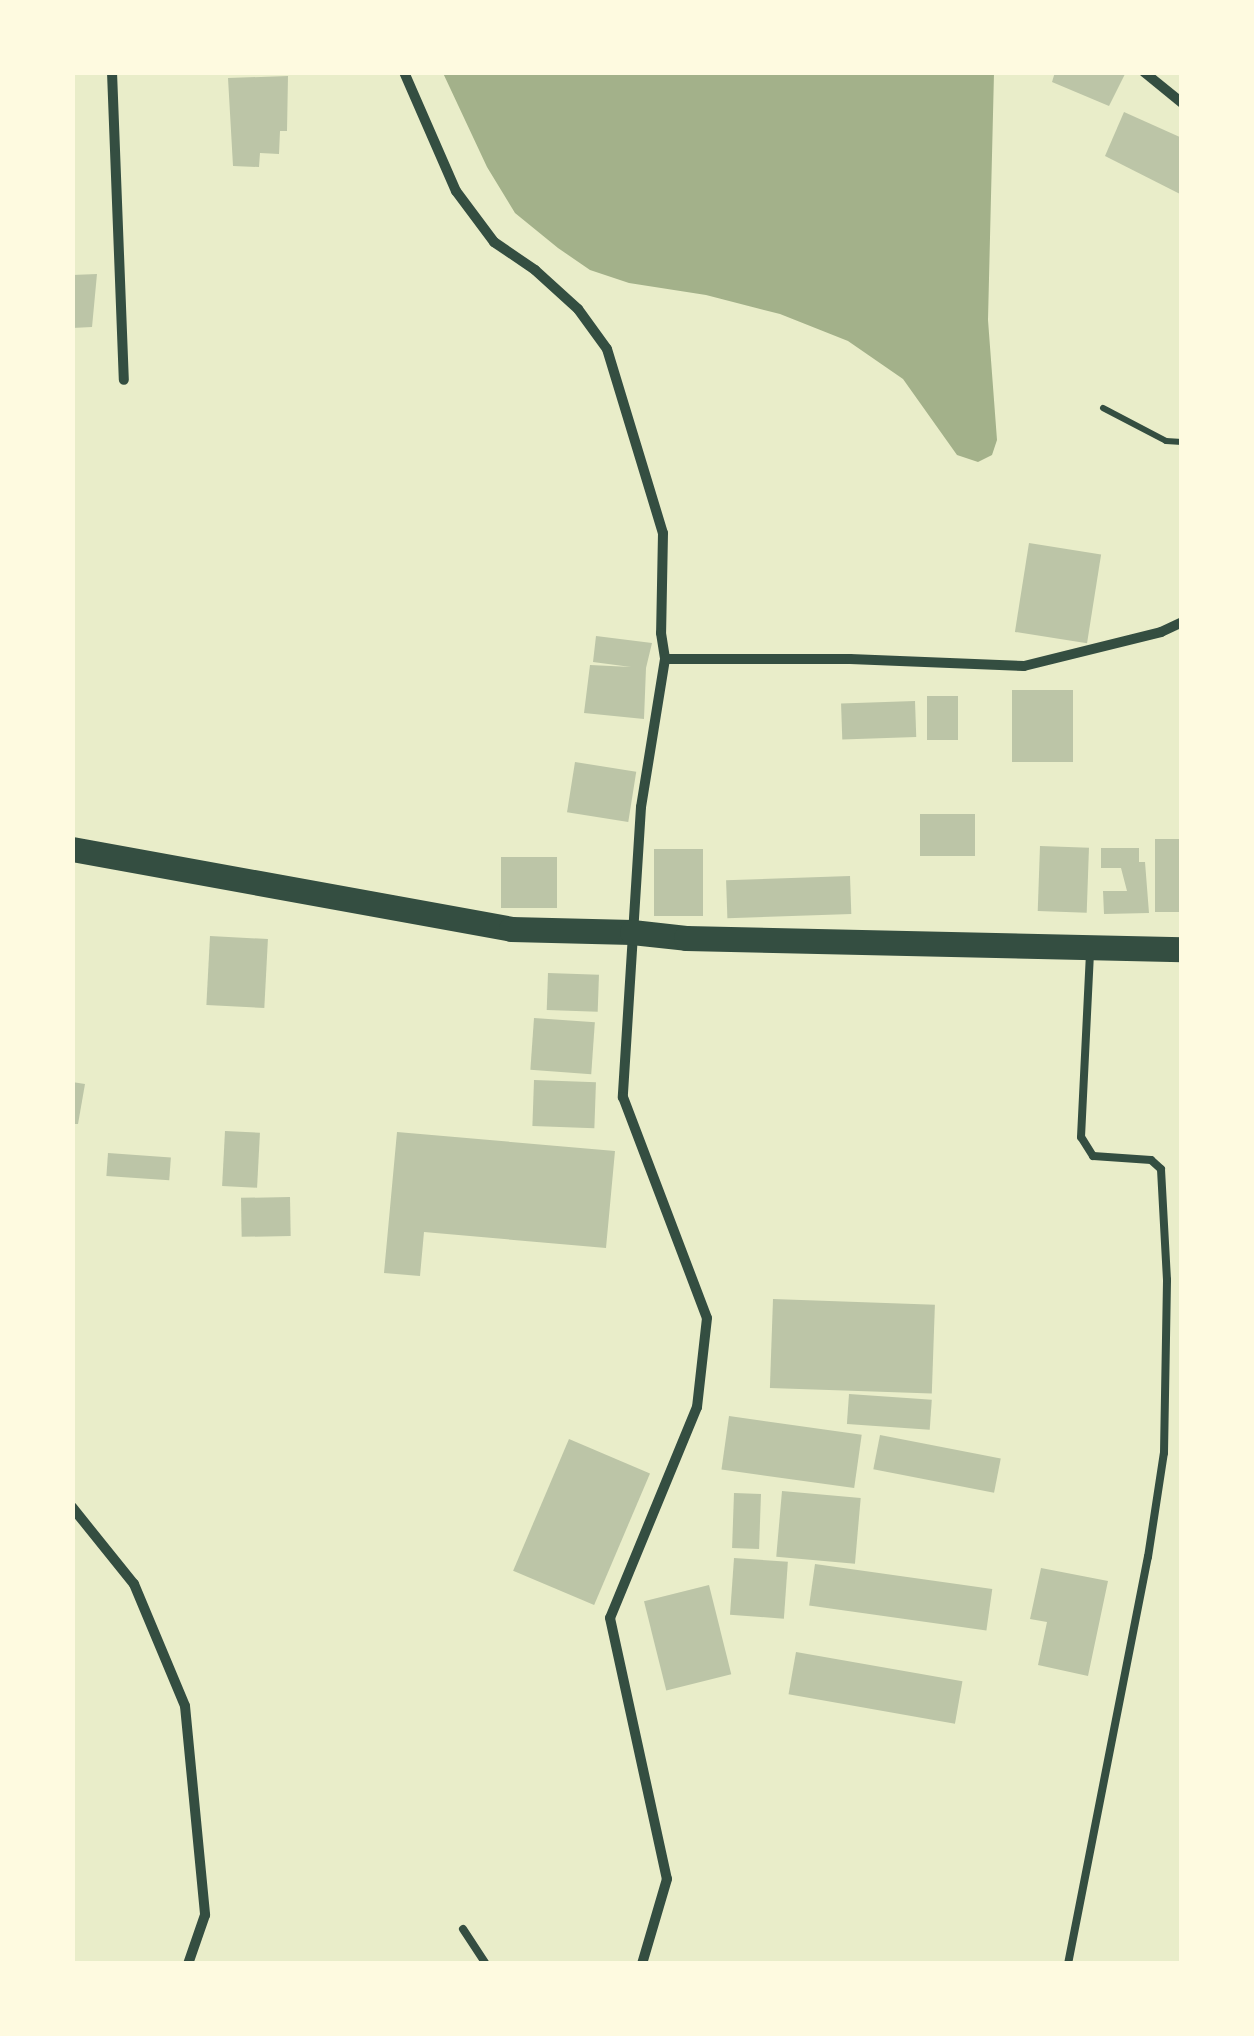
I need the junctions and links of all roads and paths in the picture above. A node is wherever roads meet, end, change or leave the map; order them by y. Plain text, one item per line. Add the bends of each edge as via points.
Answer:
1 (112, 72) edge
2 (404, 72) edge
3 (1144, 72) edge
4 (1182, 104) edge
5 (124, 380) dead end
6 (1103, 408) dead end
7 (1182, 442) edge
8 (1182, 622) edge
9 (665, 659) junction
10 (72, 848) edge
11 (632, 932) junction
12 (1090, 946) junction
13 (1182, 949) edge
14 (72, 1507) edge
15 (463, 1929) dead end
16 (188, 1963) edge
17 (486, 1964) edge
18 (642, 1964) edge
19 (1068, 1964) edge

1 - 5 street
2 - 9 street via 456,190 494,242 578,309 607,348 663,533
3 - 4 street
6 - 7 path via 1166,441
8 - 9 street via 1024,666
9 - 11 street via 641,806
10 - 11 main road via 511,929
11 - 12 main road
11 - 18 street via 623,1097 708,1318 697,1407 610,1618 668,1879
12 - 13 main road
12 - 19 lane via 1081,1137 1093,1156 1151,1160 1161,1170 1164,1453
14 - 16 street via 134,1584 185,1706 206,1915
15 - 17 lane

